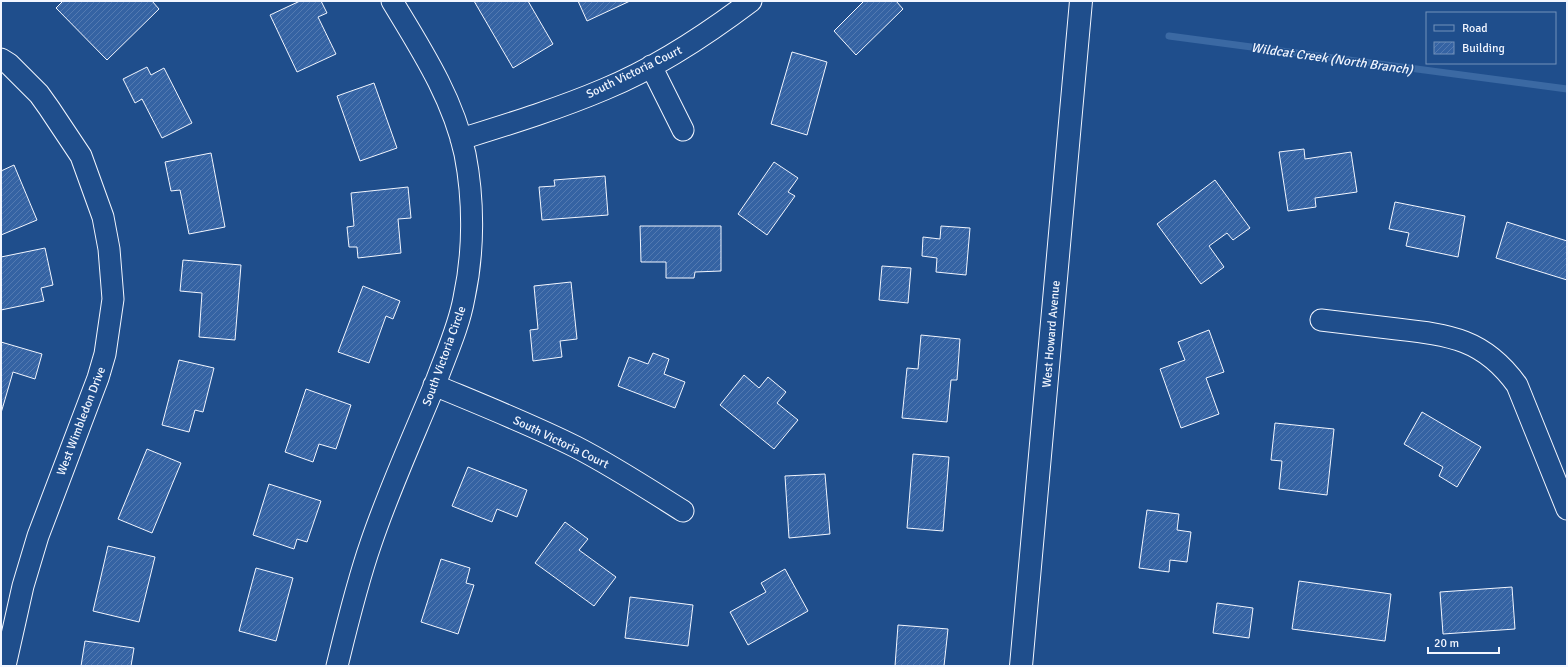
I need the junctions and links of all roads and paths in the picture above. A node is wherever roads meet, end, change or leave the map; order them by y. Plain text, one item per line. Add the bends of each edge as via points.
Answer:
1 (392, 1) edge
2 (751, 1) edge
3 (1081, 1) edge
4 (1, 59) edge
5 (651, 66) junction
6 (683, 130) dead end
7 (461, 139) junction
8 (1321, 320) dead end
9 (434, 385) junction
10 (1567, 509) edge
11 (683, 511) dead end
12 (5, 666) edge
13 (337, 666) edge
14 (1021, 666) edge

1 - 7 street, South Victoria Circle via 428,61 451,110
2 - 5 street, South Victoria Court via 718,27
3 - 14 street, West Howard Avenue
4 - 12 street, West Wimbledon Drive via 39,94 81,156 103,217 109,249 113,299 105,354 98,378 38,536 23,586
5 - 6 street
5 - 7 street, South Victoria Court via 606,89 550,111
7 - 9 street, South Victoria Circle via 471,194 471,258 464,299 453,338
8 - 10 street via 1442,334 1462,340 1493,358 1505,368 1517,385
9 - 11 street, South Victoria Court via 577,448 627,475
9 - 13 street, South Victoria Circle via 371,543

